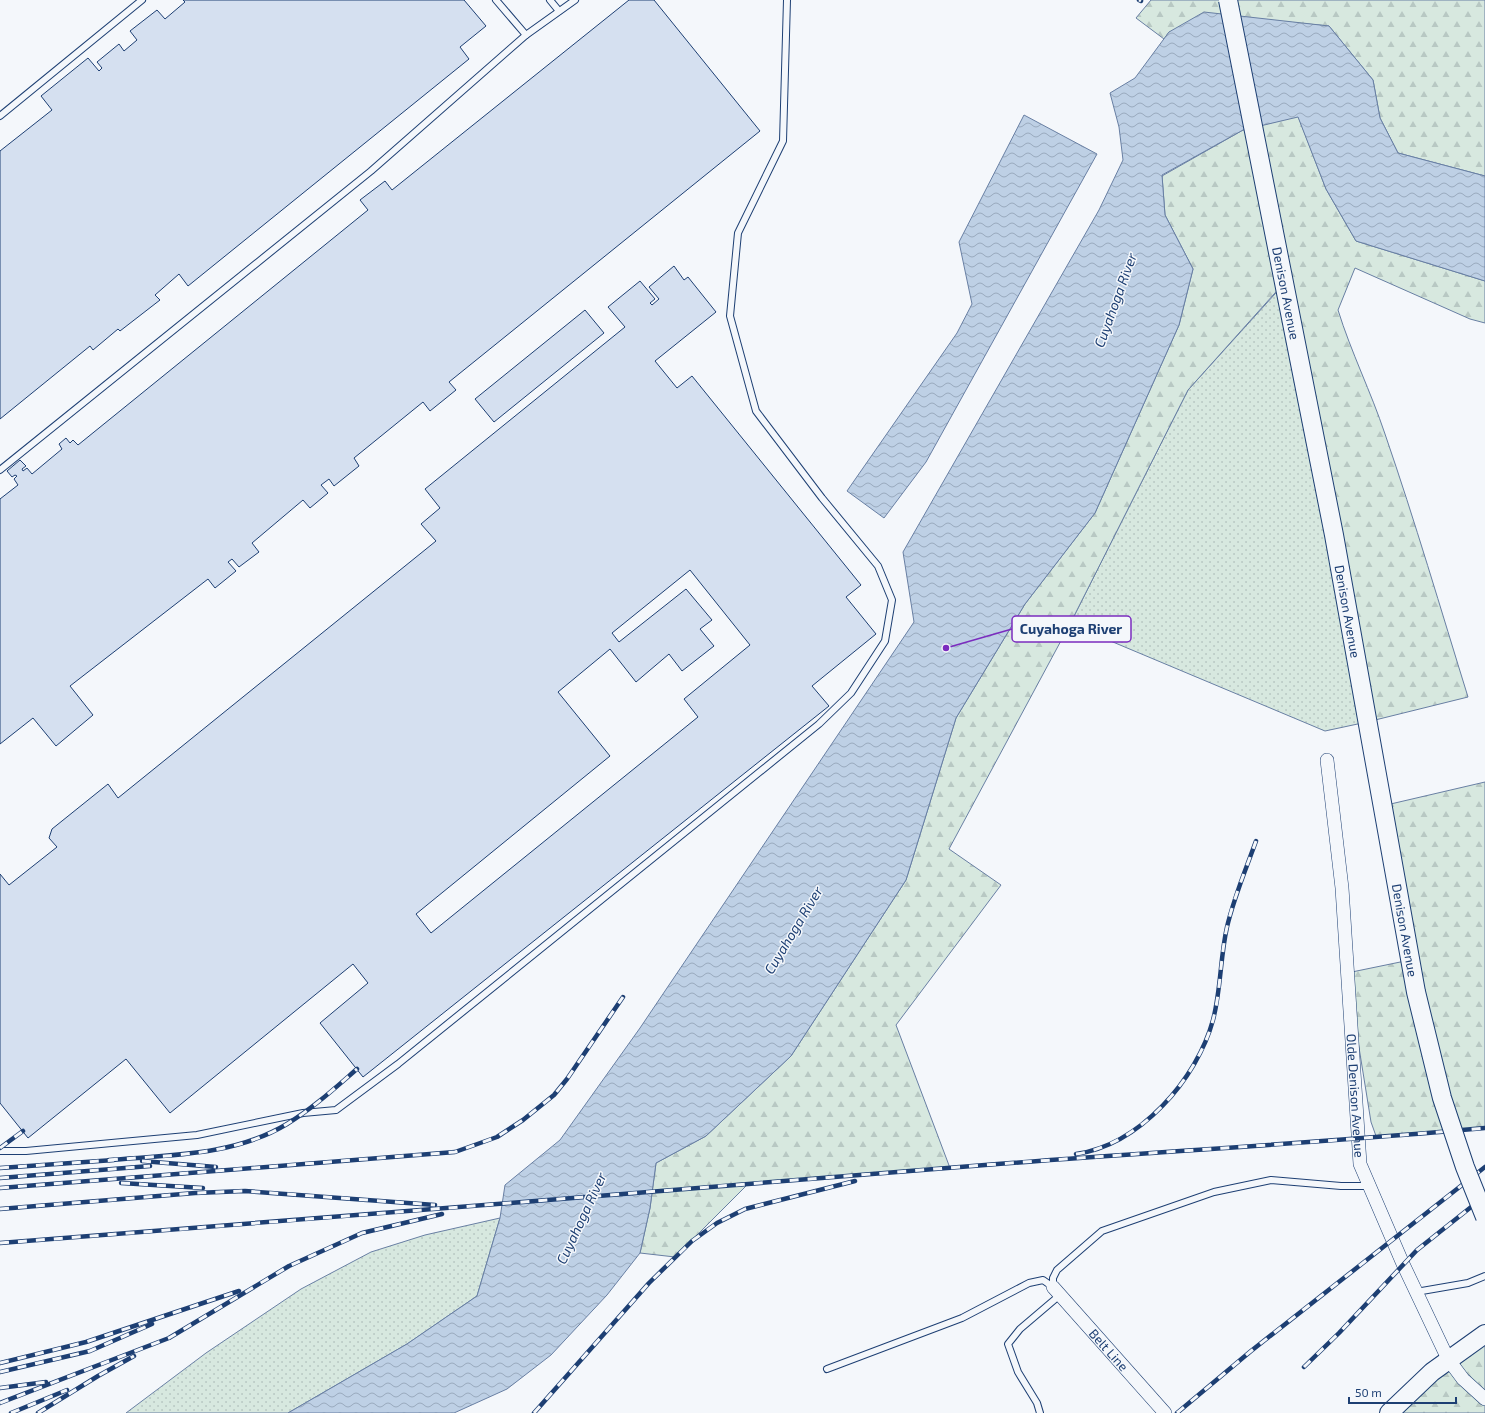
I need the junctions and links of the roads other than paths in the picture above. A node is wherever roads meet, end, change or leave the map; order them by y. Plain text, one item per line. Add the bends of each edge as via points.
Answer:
1 (142, 0) edge
2 (496, 0) edge
3 (550, 0) edge
4 (574, 0) edge
5 (787, 0) edge
6 (1228, 0) edge
7 (559, 11) junction
8 (526, 35) junction
9 (0, 116) edge
10 (0, 470) edge
11 (1327, 760) dead end
12 (0, 1150) edge
13 (1369, 1186) junction
14 (1485, 1217) edge
15 (1485, 1276) edge
16 (1057, 1291) junction
17 (1416, 1292) junction
18 (1485, 1334) edge
19 (1448, 1359) junction
20 (826, 1369) dead end
21 (1485, 1399) edge
22 (1040, 1413) edge
23 (1165, 1413) edge
24 (1389, 1413) edge

1 - 9 lane
2 - 8 lane
3 - 7 lane
4 - 7 lane
5 - 12 lane via 783,141 738,233 730,316 756,411 878,566 892,600 885,641 851,693 813,729 398,1064 336,1110 303,1113 197,1135 26,1151
6 - 14 main road, Denison Avenue, bridge via 1334,535 1416,992 1442,1098 1465,1168
7 - 8 lane
8 - 10 lane via 371,171
11 - 13 street, Olde Denison Avenue via 1342,888 1360,1164
13 - 16 lane via 1271,1180 1214,1192 1102,1231 1057,1270 1053,1278
13 - 17 street, Olde Denison Avenue
15 - 17 lane via 1468,1283
16 - 20 lane via 1043,1280 1029,1283 962,1318
16 - 22 lane via 1008,1344 1018,1372 1038,1403
16 - 23 street, Belt Line
17 - 19 street, Olde Denison Avenue
18 - 19 main road
19 - 21 street, Olde Denison Avenue via 1463,1380
19 - 24 main road

